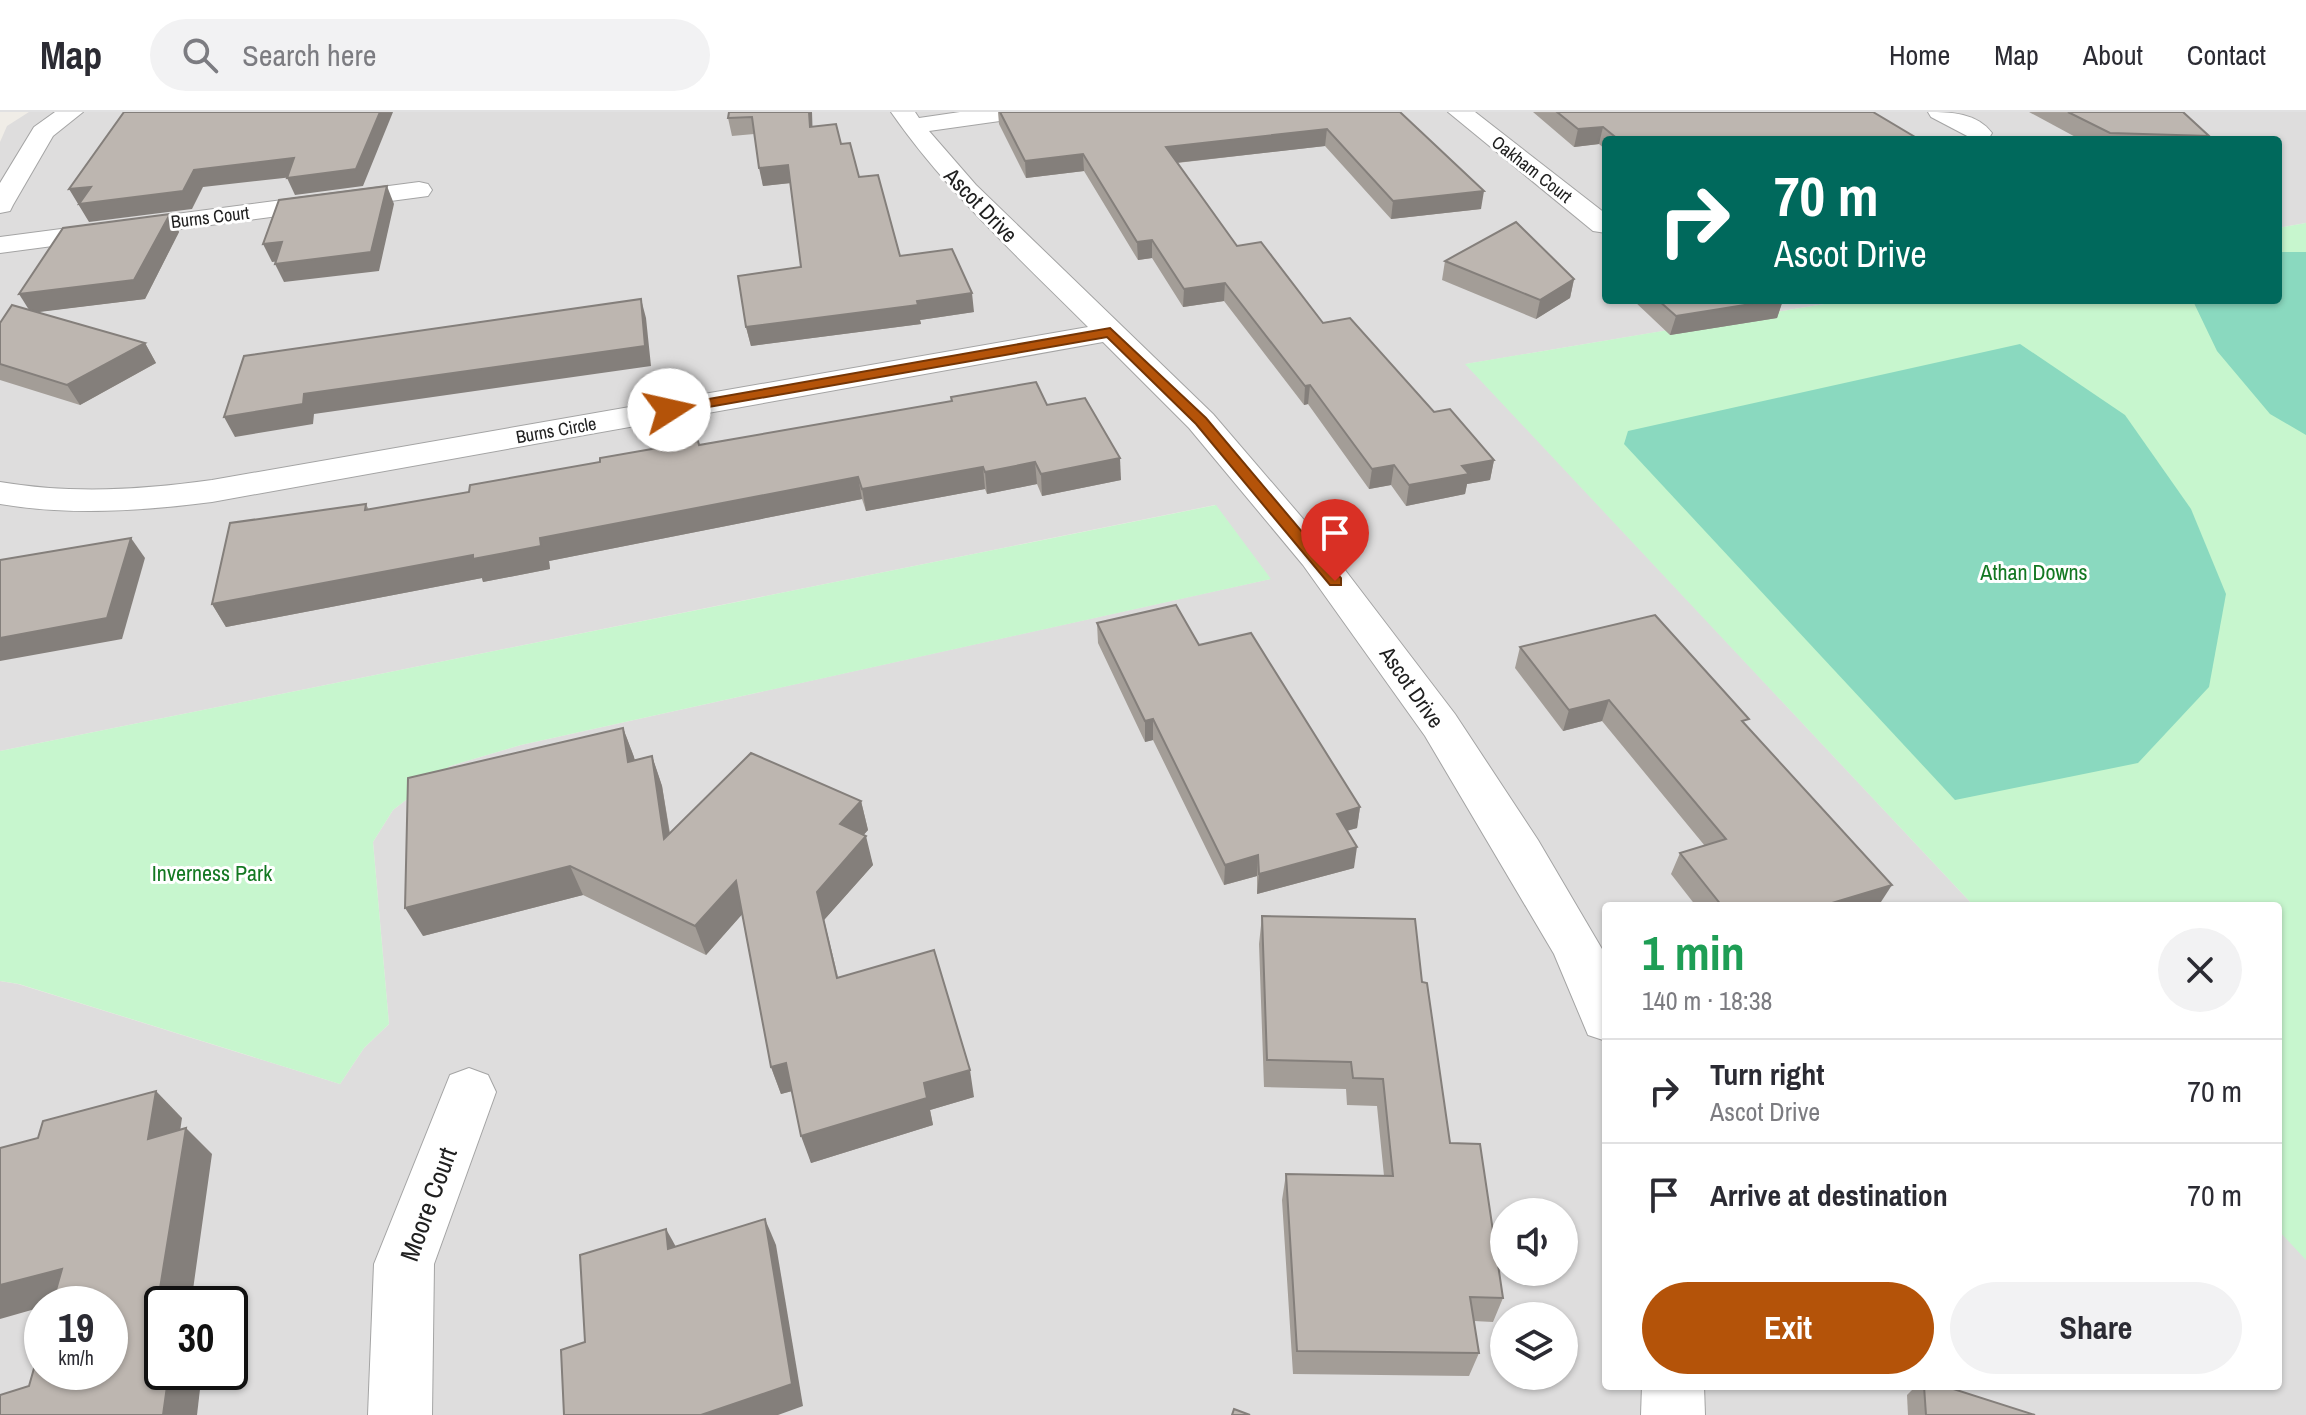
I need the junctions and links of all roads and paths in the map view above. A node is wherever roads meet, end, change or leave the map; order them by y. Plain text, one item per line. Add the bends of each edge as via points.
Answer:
1 (71, 112) edge
2 (1014, 112) edge
3 (1460, 112) edge
4 (1940, 112) edge
5 (907, 119) edge
6 (1980, 133) dead end
7 (419, 190) dead end
8 (0, 205) edge
9 (1602, 224) edge
10 (0, 245) edge
11 (1110, 332) junction
12 (0, 493) edge
13 (1602, 1009) edge
14 (469, 1092) dead end
15 (1673, 1390) edge
16 (400, 1415) edge
17 (1673, 1415) edge

1 - 8 street via 43,132
2 - 5 street
3 - 9 street, Oakham Court
4 - 6 street
5 - 11 street, Ascot Drive via 967,191
7 - 10 street, Burns Court
11 - 12 street, Burns Circle via 212,491 76,502
11 - 13 street, Ascot Drive via 1257,484 1372,631 1440,725 1521,853 1577,949
14 - 16 street, Moore Court via 404,1264
15 - 17 street

